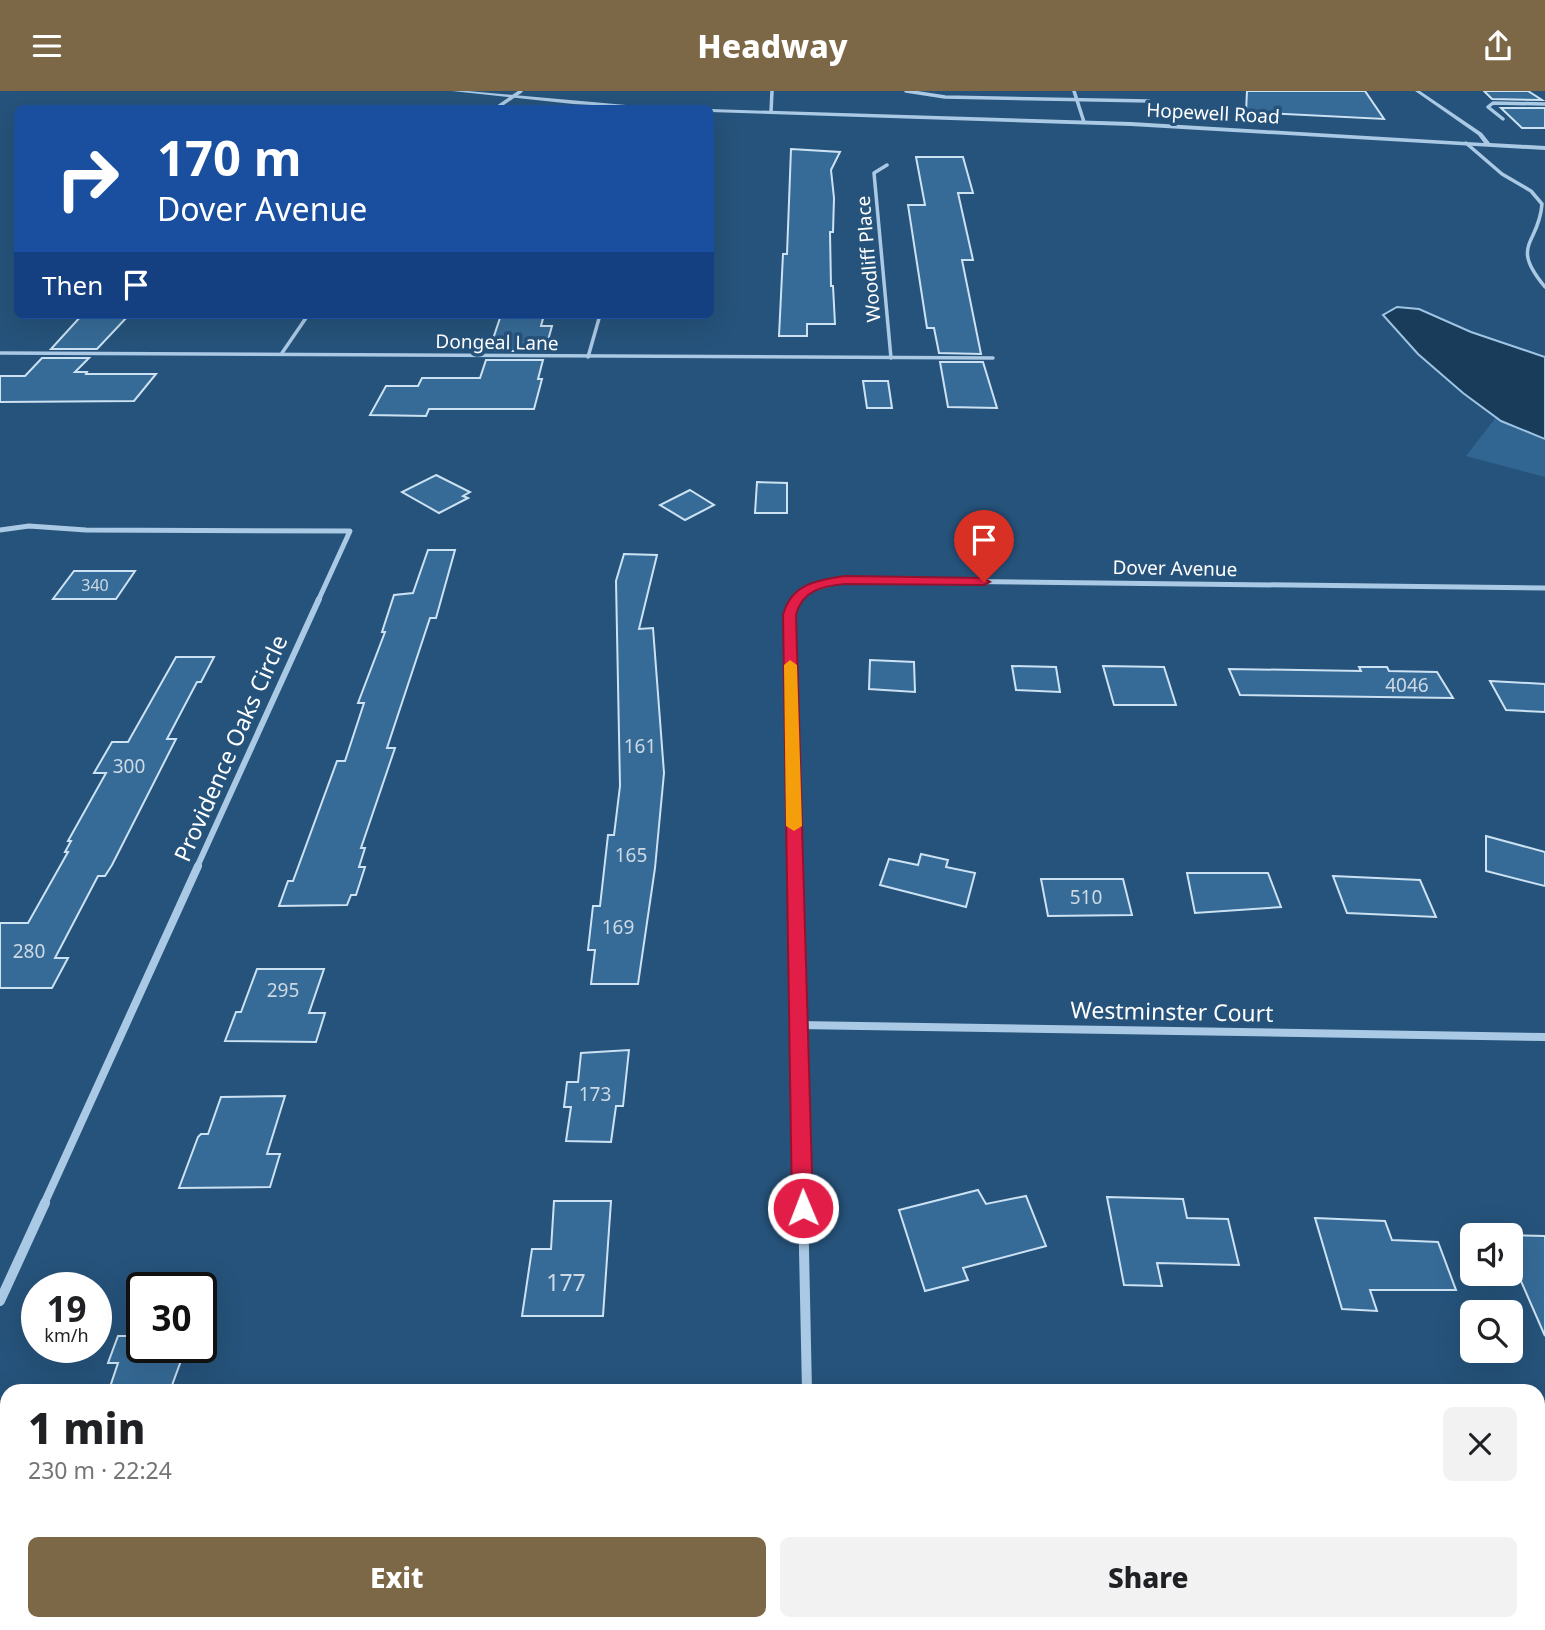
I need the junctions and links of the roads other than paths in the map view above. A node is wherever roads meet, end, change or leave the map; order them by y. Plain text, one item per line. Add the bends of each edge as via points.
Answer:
1 (454, 91) edge
2 (521, 91) edge
3 (772, 91) edge
4 (905, 91) edge
5 (1074, 91) edge
6 (1417, 91) edge
7 (511, 97) junction
8 (1077, 99) junction
9 (1149, 101) dead end
10 (1545, 104) edge
11 (500, 105) edge
12 (616, 105) edge
13 (714, 110) edge
14 (771, 112) junction
15 (1503, 119) dead end
16 (1084, 123) junction
17 (1466, 143) junction
18 (1488, 144) junction
19 (1545, 148) edge
20 (887, 165) dead end
21 (1545, 287) edge
22 (305, 319) edge
23 (599, 319) edge
24 (0, 352) edge
25 (282, 353) junction
26 (588, 357) junction
27 (891, 358) junction
28 (993, 358) dead end
29 (0, 530) edge
30 (1545, 588) edge
31 (798, 1025) junction
32 (1545, 1037) edge
33 (0, 1301) edge
34 (807, 1384) edge

1 - 7 street
2 - 7 street
3 - 14 street
4 - 8 street via 945,97
5 - 8 street
6 - 18 street
7 - 11 street
7 - 12 street
8 - 9 street
8 - 16 street
10 - 15 street via 1493,103 1488,107
13 - 14 street, Hopewell Road
14 - 16 street, Hopewell Road
16 - 17 street, Hopewell Road
17 - 18 street, Hopewell Road
17 - 21 street via 1543,206 1542,224 1528,253 1536,277
18 - 19 street, Hopewell Road
20 - 27 street, Woodliff Place via 874,173
22 - 25 street
23 - 26 street
24 - 25 street, Dongeal Lane
25 - 26 street, Dongeal Lane
26 - 27 street, Dongeal Lane
27 - 28 street, Dongeal Lane
29 - 33 street, Providence Oaks Circle via 29,526 350,531
30 - 31 street, Dover Avenue via 845,580 806,590 793,602 789,615
31 - 32 street, Westminster Court
31 - 34 street

